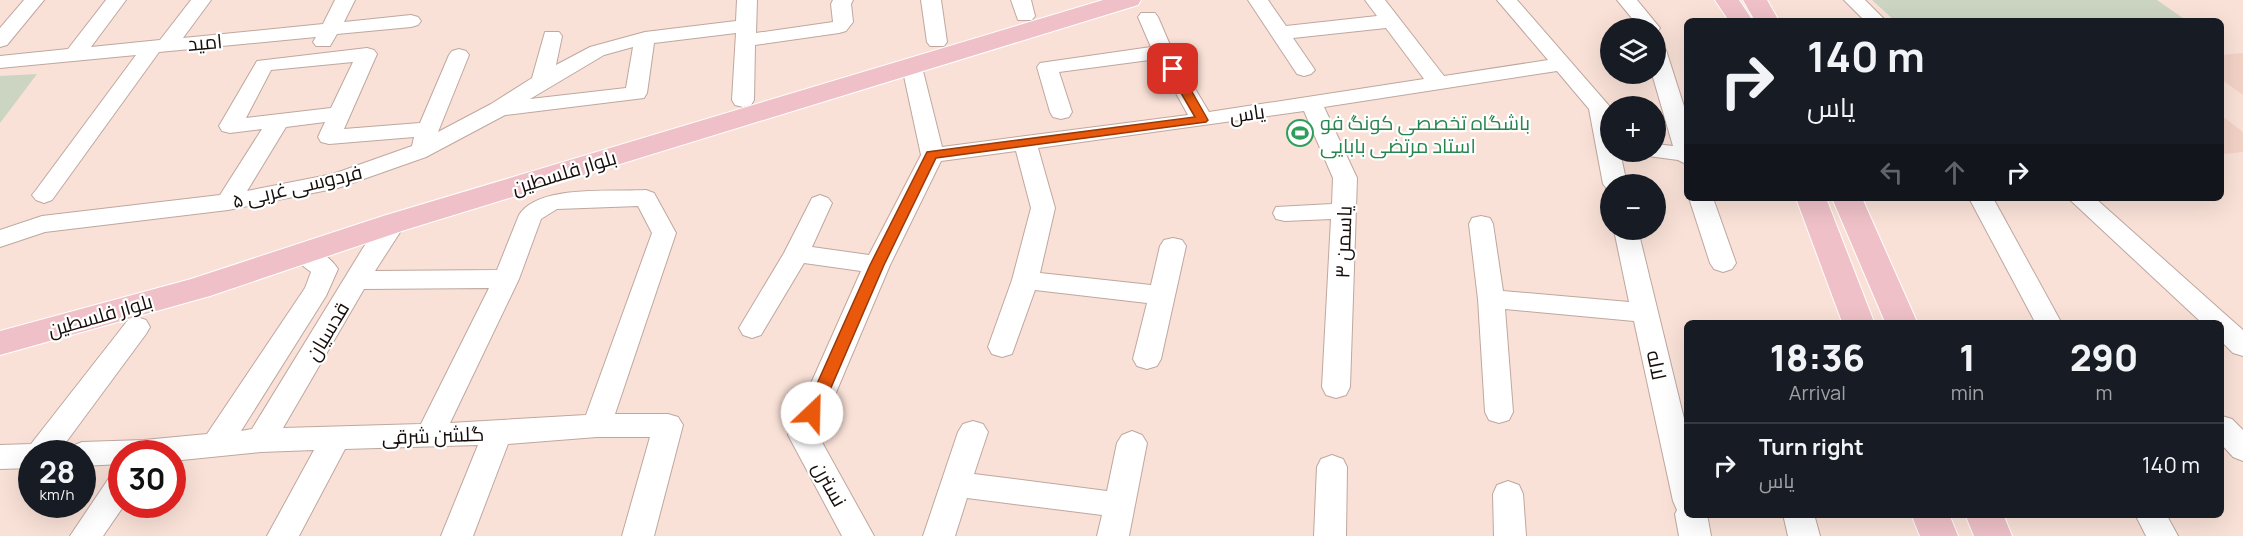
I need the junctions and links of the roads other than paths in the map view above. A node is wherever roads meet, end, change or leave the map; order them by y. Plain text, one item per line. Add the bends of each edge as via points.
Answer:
1 (34, 0) edge
2 (116, 0) edge
3 (201, 0) edge
4 (345, 0) edge
5 (747, 0) edge
6 (843, 0) edge
7 (931, 0) edge
8 (1077, 0) edge
9 (1258, 0) edge
10 (1374, 0) edge
11 (1507, 0) edge
12 (1513, 0) edge
13 (1627, 0) edge
14 (1727, 0) edge
15 (1755, 0) edge
16 (1854, 0) edge
17 (1023, 8) edge
18 (1138, 9) edge
19 (1644, 18) edge
20 (1738, 18) edge
21 (1765, 18) edge
22 (1871, 18) edge
23 (411, 21) dead end
24 (1391, 21) junction
25 (329, 30) junction
26 (746, 33) junction
27 (1280, 33) junction
28 (552, 36) dead end
29 (645, 38) junction
30 (0, 41) edge
31 (937, 42) junction
32 (159, 46) junction
33 (1163, 52) junction
34 (74, 55) junction
35 (459, 55) dead end
36 (313, 60) junction
37 (0, 62) edge
38 (1562, 64) junction
39 (912, 67) junction
40 (1304, 70) dead end
41 (542, 81) junction
42 (1439, 84) junction
43 (1666, 84) edge
44 (743, 100) junction
45 (1312, 104) junction
46 (1600, 108) edge
47 (499, 109) junction
48 (1060, 112) dead end
49 (340, 114) junction
50 (279, 120) junction
51 (1202, 120) junction
52 (428, 129) junction
53 (1025, 142) junction
54 (1684, 146) edge
55 (418, 152) junction
56 (1666, 153) edge
57 (932, 155) junction
58 (1684, 156) edge
59 (44, 195) dead end
60 (1702, 201) edge
61 (1812, 201) edge
62 (1848, 201) edge
63 (1983, 201) edge
64 (2083, 201) edge
65 (228, 202) junction
66 (820, 203) dead end
67 (1345, 211) junction
68 (1285, 213) dead end
69 (394, 223) junction
70 (1481, 224) dead end
71 (0, 239) edge
72 (1628, 240) edge
73 (1173, 246) dead end
74 (303, 253) junction
75 (797, 253) junction
76 (1723, 263) dead end
77 (877, 265) junction
78 (198, 278) junction
79 (506, 279) junction
80 (357, 280) junction
81 (1024, 280) junction
82 (1161, 295) junction
83 (1491, 299) junction
84 (1646, 313) junction
85 (1857, 320) edge
86 (1900, 320) edge
87 (2047, 320) edge
88 (2215, 320) edge
89 (0, 324) edge
90 (137, 327) dead end
91 (752, 328) dead end
92 (2224, 329) edge
93 (0, 343) edge
94 (2243, 346) edge
95 (1002, 347) dead end
96 (2243, 353) edge
97 (2224, 355) edge
98 (1147, 359) dead end
99 (1336, 387) dead end
100 (1499, 412) dead end
101 (597, 426) junction
102 (2224, 429) edge
103 (973, 432) dead end
104 (498, 433) junction
105 (430, 435) junction
106 (336, 438) junction
107 (51, 440) edge
108 (261, 440) junction
109 (217, 443) junction
110 (1132, 443) dead end
111 (186, 447) edge
112 (2243, 449) edge
113 (18, 456) edge
114 (0, 457) edge
115 (1332, 467) dead end
116 (1684, 479) edge
117 (955, 484) junction
118 (1508, 494) dead end
119 (108, 504) edge
120 (1120, 505) junction
121 (1692, 518) edge
122 (1799, 518) edge
123 (1932, 518) edge
124 (1986, 518) edge
125 (2152, 518) edge
126 (86, 536) edge
127 (283, 536) edge
128 (457, 536) edge
129 (638, 536) edge
130 (858, 536) edge
131 (939, 536) edge
132 (1113, 536) edge
133 (1333, 536) edge
134 (1510, 536) edge
135 (1695, 536) edge
136 (1804, 536) edge
137 (1939, 536) edge
138 (1993, 536) edge
139 (2162, 536) edge

1 - 30 street
2 - 34 street
3 - 32 street
4 - 25 street
5 - 26 street
6 - 26 street, فردوسی غربی ۵ via 843,22 838,27
7 - 31 street
8 - 17 main road, بلوار فلسطین
9 - 27 street
10 - 24 street
11 - 12 street
11 - 38 street
13 - 19 street
14 - 20 main road
15 - 21 main road
16 - 22 street
17 - 31 main road, بلوار فلسطین
18 - 33 street
18 - 39 main road, بلوار فلسطین
23 - 25 street, امید
24 - 27 street
24 - 42 street
25 - 32 street, امید
25 - 36 street
26 - 29 street, فردوسی غربی ۵
26 - 44 street
27 - 40 street
28 - 41 street
29 - 41 street, فردوسی غربی ۵ via 597,51
29 - 47 street via 636,93
31 - 44 main road, بلوار فلسطین
32 - 34 street, امید
32 - 59 street
33 - 48 street via 1045,59
33 - 51 street
34 - 37 street, امید
35 - 52 street
36 - 49 street via 367,54
36 - 50 street via 264,65 230,126
38 - 42 street, یاس
38 - 46 street
39 - 57 street
39 - 69 main road, بلوار فلسطین
41 - 47 street, فردوسی غربی ۵
42 - 45 street, یاس
43 - 54 street
44 - 78 main road, بلوار فلسطین
45 - 51 street, یاس
45 - 67 street, یاسمن ۳ via 1345,178
47 - 55 street, فردوسی غربی ۵
49 - 50 street
49 - 52 street via 329,137
50 - 65 street
51 - 53 street, یاس
52 - 55 street
53 - 57 street, یاس
53 - 81 street via 1043,208
55 - 65 street, فردوسی غربی ۵ via 338,181
56 - 58 street
57 - 77 street, نسترن
60 - 76 street
61 - 85 main road
62 - 86 main road
63 - 87 street
64 - 88 street
65 - 71 street, فردوسی غربی ۵ via 42,224
66 - 75 street
67 - 68 street
67 - 99 street, یاسمن ۳
69 - 74 main road, بلوار فلسطین
69 - 80 street, قدسیان
70 - 83 street
72 - 84 street, لاله
73 - 82 street
74 - 78 main road, بلوار فلسطین
74 - 109 street, قدسیان via 326,269 317,290
75 - 77 street
75 - 91 street
77 - 130 street, نسترن via 803,435
78 - 89 main road, بلوار فلسطین
78 - 93 main road, بلوار فلسطین
79 - 80 street
79 - 101 street via 531,215 552,202 646,198 664,233
79 - 105 street
80 - 108 street, قدسیان
81 - 82 street
81 - 95 street
82 - 98 street
83 - 84 street
83 - 100 street
84 - 116 street, لاله
90 - 107 street
92 - 94 street
96 - 97 street
101 - 104 street, گلشن شرقی
101 - 129 street, گلشن شرقی via 668,425
102 - 112 street
103 - 117 street
104 - 105 street, گلشن شرقی
104 - 128 street
105 - 106 street, گلشن شرقی
106 - 108 street, گلشن شرقی
106 - 127 street
108 - 109 street, گلشن شرقی
109 - 111 street, گلشن شرقی
110 - 120 street
113 - 114 street
115 - 133 street
117 - 120 street
117 - 131 street
118 - 134 street
119 - 126 street
120 - 132 street
121 - 135 street
122 - 136 street
123 - 137 main road
124 - 138 main road
125 - 139 street

